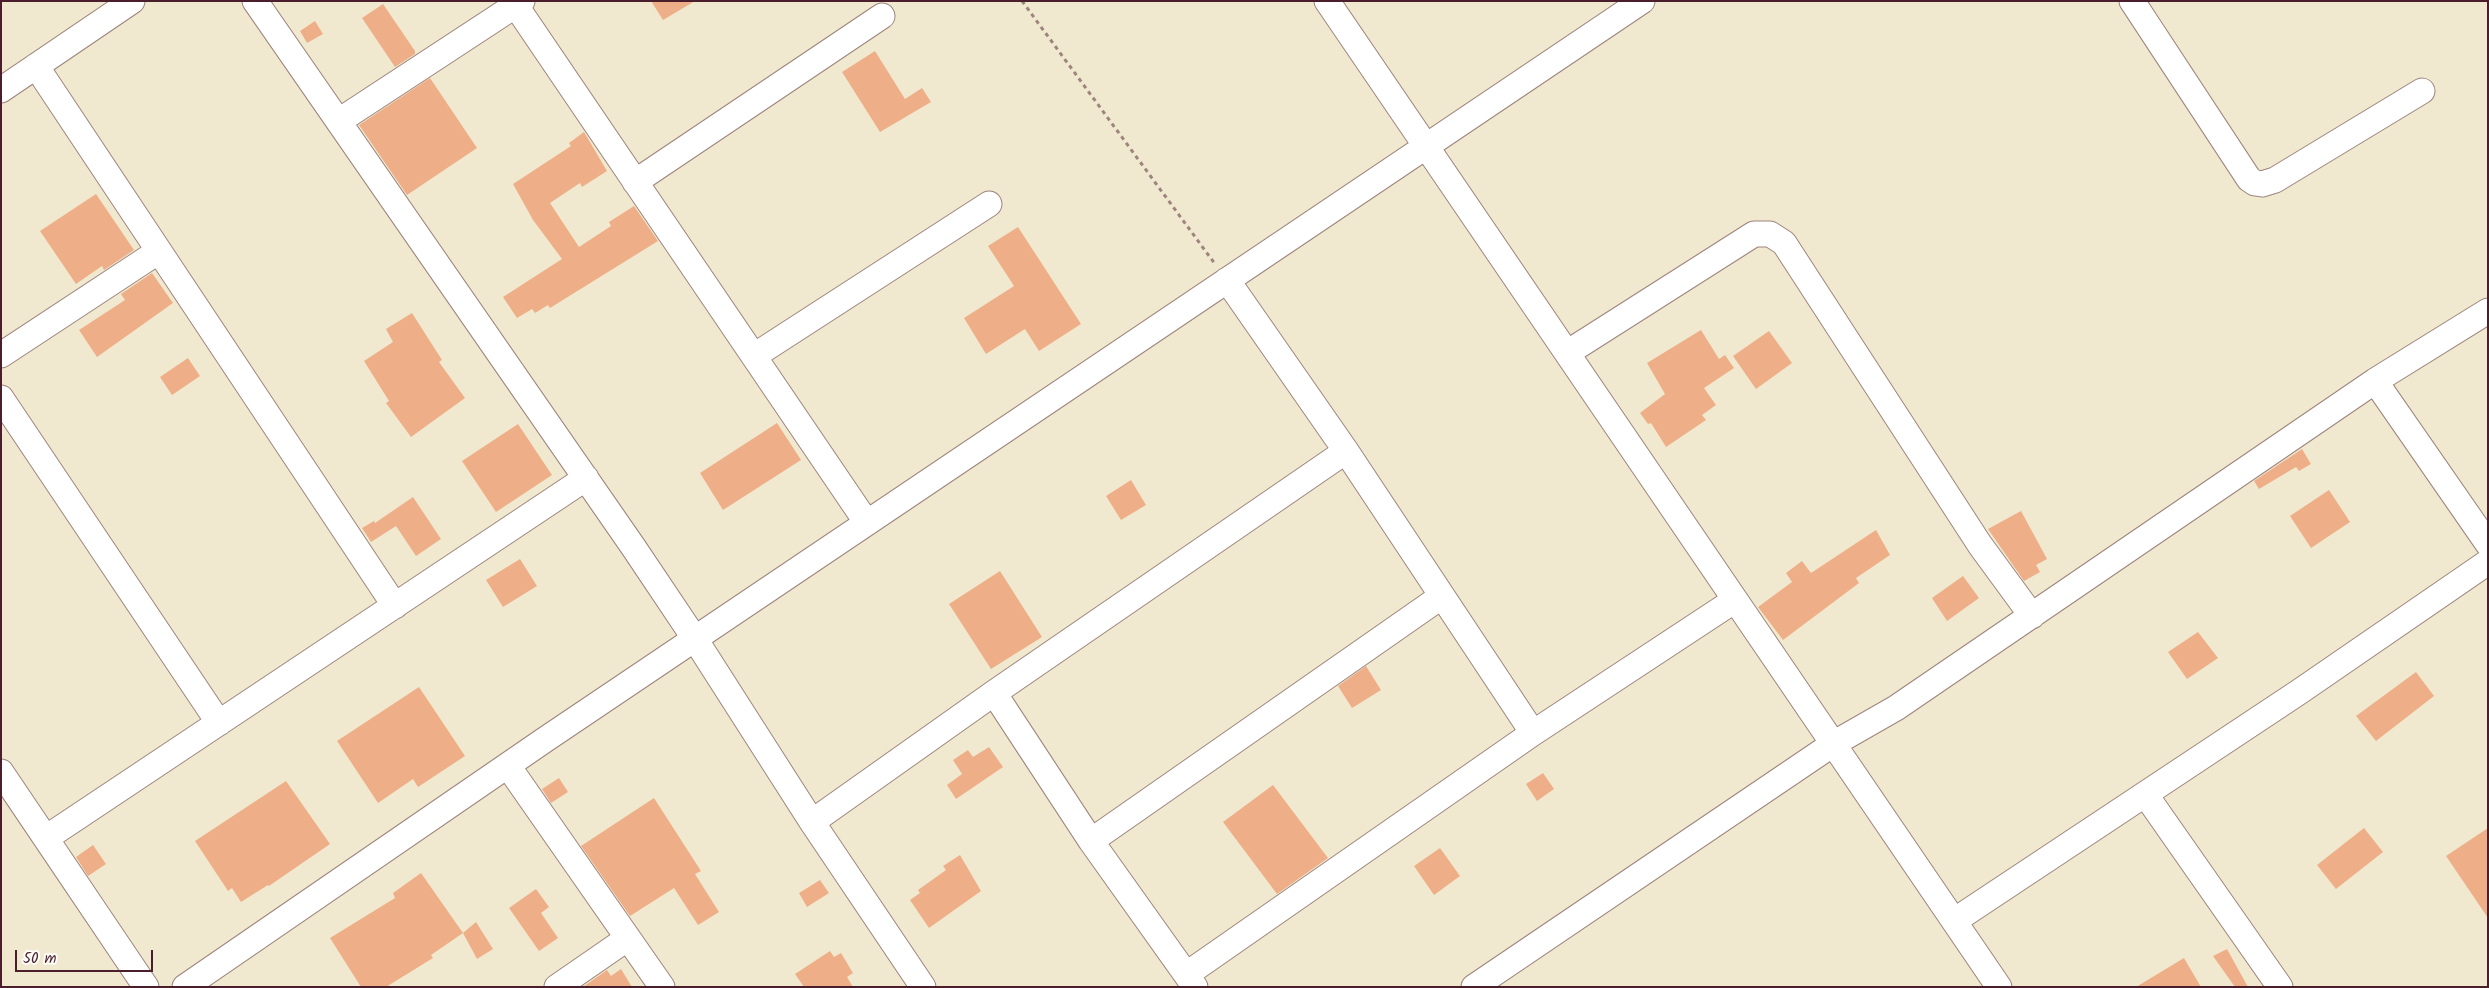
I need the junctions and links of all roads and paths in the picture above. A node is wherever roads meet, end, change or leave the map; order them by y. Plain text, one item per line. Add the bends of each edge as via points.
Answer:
1 (132, 1) edge
2 (255, 1) edge
3 (1022, 1) edge
4 (1327, 1) edge
5 (1642, 1) edge
6 (2132, 1) edge
7 (519, 3) edge
8 (1609, 10) edge
9 (882, 16) dead end
10 (36, 66) junction
11 (1, 90) edge
12 (2422, 91) dead end
13 (339, 122) junction
14 (1426, 146) junction
15 (635, 182) junction
16 (989, 204) dead end
17 (159, 251) junction
18 (1227, 280) junction
19 (2488, 311) edge
20 (1567, 353) junction
21 (1, 355) edge
22 (754, 356) junction
23 (2375, 382) junction
24 (1, 398) edge
25 (1346, 451) junction
26 (586, 478) junction
27 (867, 523) junction
28 (2488, 544) edge
29 (2488, 562) edge
30 (1442, 596) junction
31 (1735, 600) junction
32 (395, 606) junction
33 (2032, 616) junction
34 (695, 639) junction
35 (994, 693) junction
36 (219, 723) junction
37 (1533, 734) junction
38 (1833, 744) junction
39 (508, 766) junction
40 (1, 772) edge
41 (2145, 794) junction
42 (812, 822) junction
43 (46, 838) junction
44 (1091, 841) junction
45 (1954, 921) junction
46 (628, 938) junction
47 (1191, 980) edge
48 (146, 987) edge
49 (185, 987) edge
50 (558, 987) edge
51 (662, 987) edge
52 (923, 987) edge
53 (1474, 987) edge
54 (1999, 987) edge
55 (2280, 987) edge

1 - 10 street
2 - 13 street
3 - 18 path
4 - 14 street
5 - 8 street
6 - 12 street via 2249,179 2255,183 2275,180
7 - 13 street
7 - 15 street
8 - 14 street
9 - 15 street
10 - 11 street
10 - 17 street
13 - 26 street
14 - 18 street
14 - 20 street
15 - 22 street
16 - 22 street
17 - 21 street
17 - 32 street
18 - 25 street
18 - 27 street
19 - 23 street
20 - 31 street
20 - 33 street via 1754,234 1770,234 1784,243 1980,545
22 - 27 street
23 - 28 street
23 - 33 street
24 - 36 street
25 - 30 street
25 - 35 street
26 - 32 street
26 - 34 street
27 - 34 street
29 - 41 street
30 - 37 street
30 - 44 street
31 - 37 street
31 - 38 street
32 - 36 street
33 - 38 street via 1896,708
34 - 39 street
34 - 42 street
35 - 42 street
35 - 44 street
36 - 43 street
37 - 47 street
38 - 45 street
38 - 53 street
39 - 46 street
39 - 49 street
40 - 43 street
41 - 45 street
41 - 55 street
42 - 52 street
43 - 48 street
44 - 47 street
45 - 54 street
46 - 50 street
46 - 51 street

